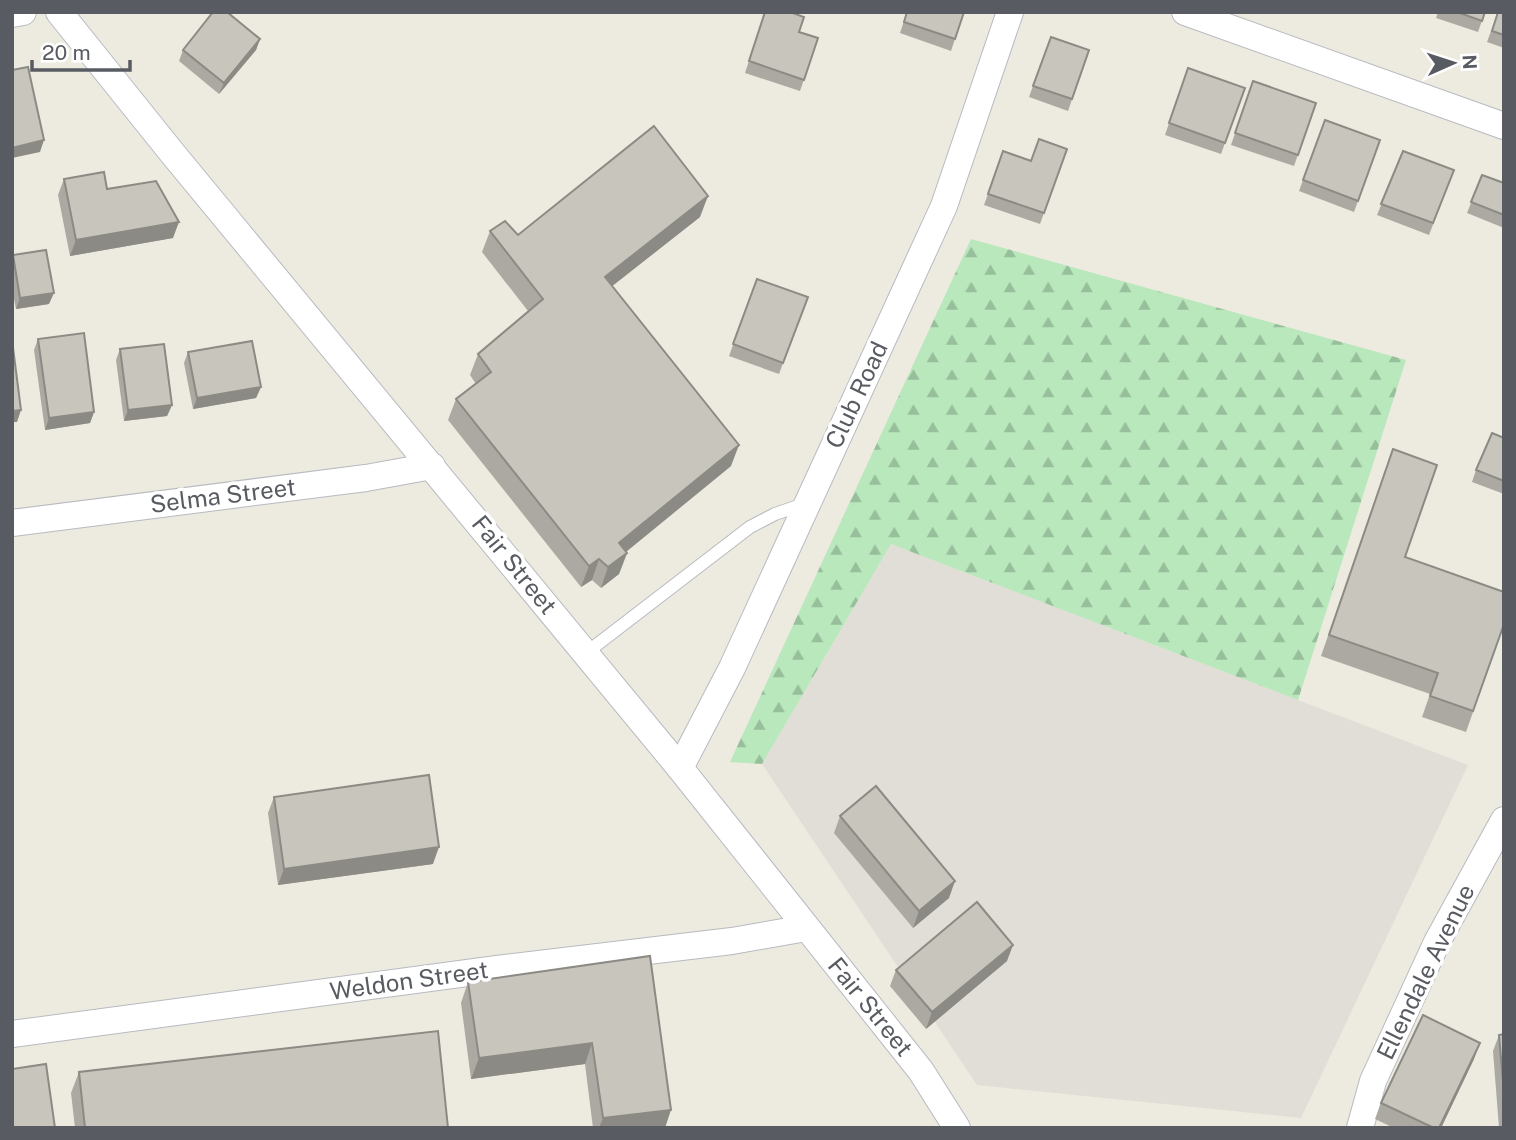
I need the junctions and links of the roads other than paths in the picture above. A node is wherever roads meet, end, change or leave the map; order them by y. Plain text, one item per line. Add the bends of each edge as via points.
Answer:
1 (23, 12) edge
2 (58, 12) edge
3 (1010, 12) edge
4 (1185, 12) edge
5 (12, 14) edge
6 (1504, 126) edge
7 (432, 466) junction
8 (808, 503) junction
9 (12, 523) edge
10 (586, 653) junction
11 (680, 768) junction
12 (1504, 820) edge
13 (806, 928) junction
14 (12, 1034) edge
15 (957, 1128) edge
16 (1360, 1128) edge

1 - 5 street
2 - 7 street, Fair Street
3 - 8 street, Club Road via 944,206
4 - 6 street
7 - 9 street, Selma Street
7 - 10 street, Fair Street
8 - 10 lane via 750,527
8 - 11 street, Club Road
10 - 11 street, Fair Street
11 - 13 street, Fair Street
12 - 16 street, Ellendale Avenue via 1437,942 1373,1081
13 - 14 street, Weldon Street via 732,942
13 - 15 street, Fair Street via 922,1071

